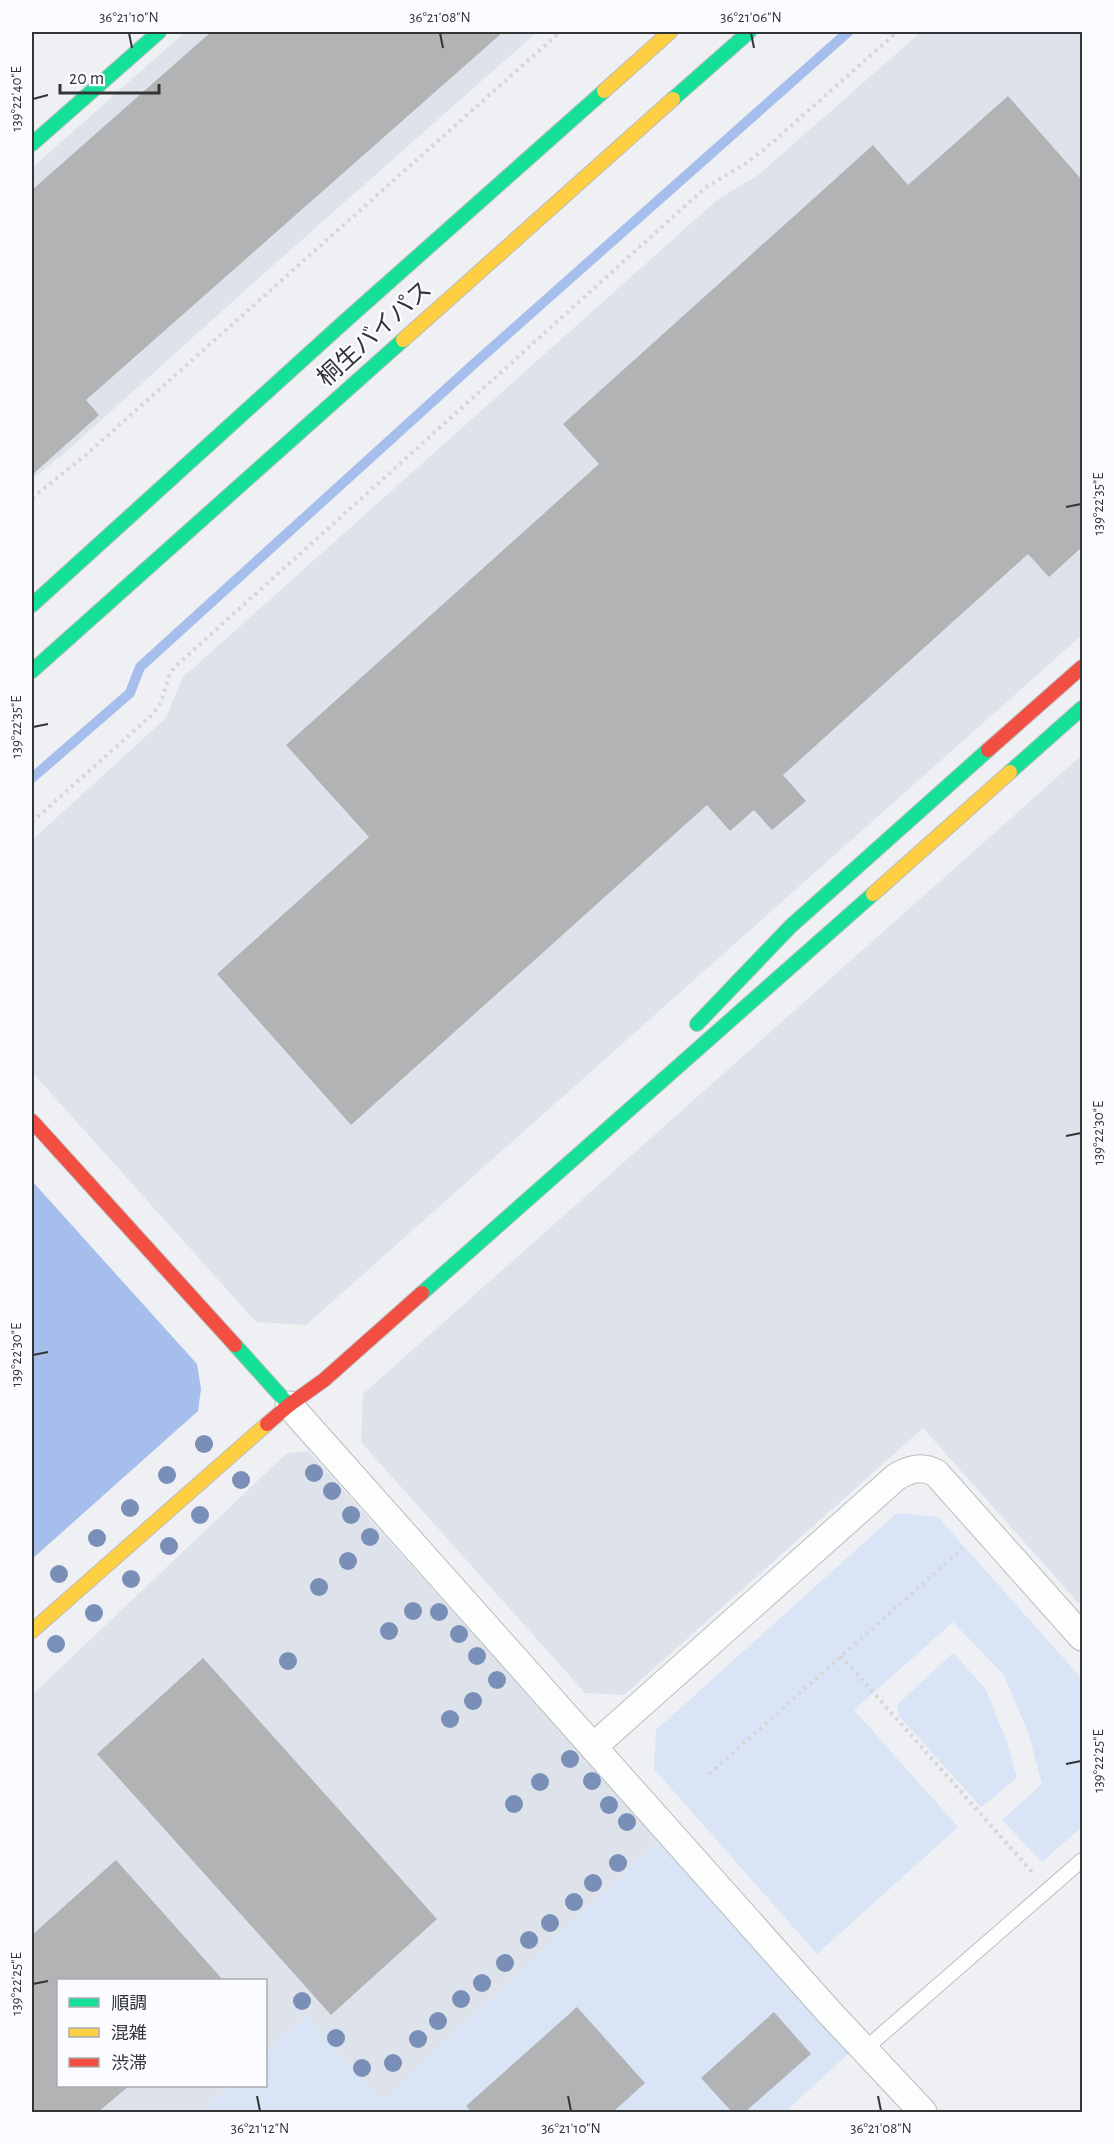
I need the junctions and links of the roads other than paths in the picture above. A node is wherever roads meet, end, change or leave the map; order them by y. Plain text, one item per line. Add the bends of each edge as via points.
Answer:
1 (670, 32) edge
2 (749, 32) edge
3 (145, 36) edge
4 (32, 144) edge
5 (32, 605) edge
6 (1083, 667) edge
7 (32, 671) edge
8 (1083, 708) edge
9 (687, 1033) dead end
10 (32, 1121) edge
11 (308, 1377) dead end
12 (289, 1405) junction
13 (32, 1631) edge
14 (1083, 1637) edge
15 (593, 1747) junction
16 (1083, 1860) edge
17 (865, 2049) junction
18 (923, 2112) edge

1 - 5 main road, 桐生バイパス
2 - 7 main road, 桐生バイパス
3 - 4 main road
6 - 9 main road via 791,926
8 - 12 main road via 324,1380
10 - 12 main road
11 - 12 main road
12 - 13 main road
12 - 15 street
14 - 15 street via 936,1473 918,1468 896,1477
15 - 17 street
16 - 17 lane
17 - 18 street

